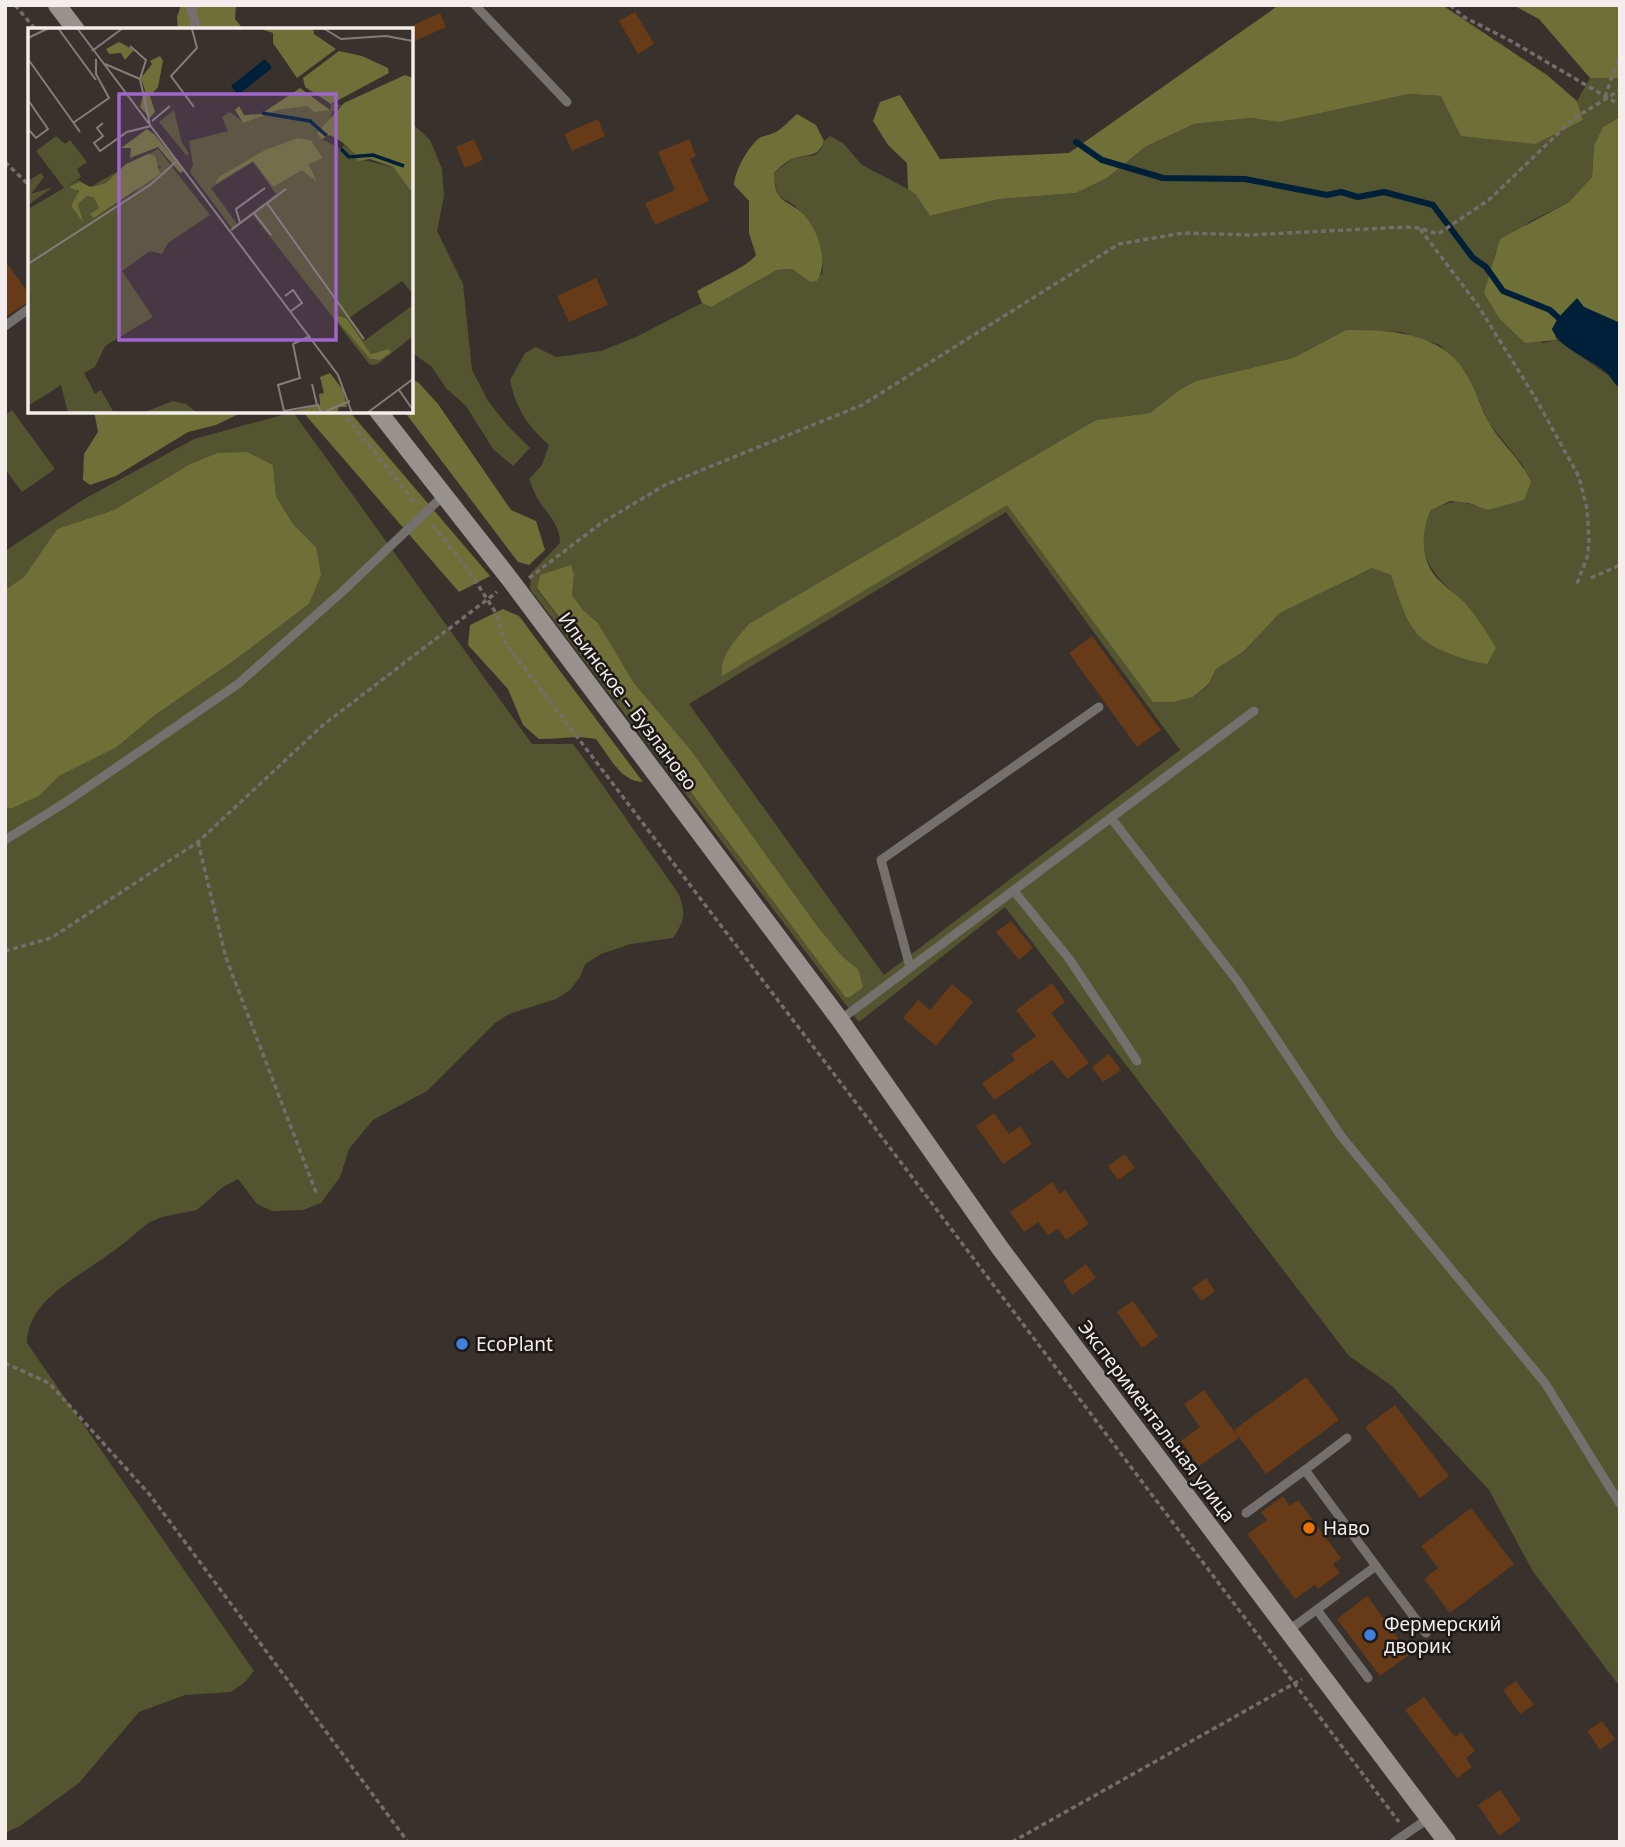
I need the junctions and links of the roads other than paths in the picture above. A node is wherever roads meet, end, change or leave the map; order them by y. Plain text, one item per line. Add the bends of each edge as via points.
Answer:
1 (57, 5) edge
2 (190, 5) edge
3 (475, 5) edge
4 (74, 28) edge
5 (196, 28) edge
6 (567, 102) dead end
7 (28, 309) edge
8 (5, 326) edge
9 (380, 413) edge
10 (444, 495) junction
11 (1098, 707) dead end
12 (1254, 711) dead end
13 (1111, 818) junction
14 (5, 840) edge
15 (1014, 891) junction
16 (910, 967) junction
17 (840, 1020) junction
18 (1137, 1061) dead end
19 (1347, 1438) dead end
20 (1304, 1469) junction
21 (1620, 1504) edge
22 (1246, 1513) dead end
23 (1376, 1566) junction
24 (1317, 1609) junction
25 (1289, 1630) junction
26 (1426, 1633) dead end
27 (1367, 1678) dead end
28 (1429, 1818) junction
29 (1394, 1842) edge
30 (1447, 1842) edge

1 - 4 street
2 - 5 lane
3 - 6 lane
7 - 8 lane
9 - 10 street, Ильинское – Бузланово
10 - 14 lane via 237,684
10 - 17 street, Ильинское – Бузланово
11 - 16 lane via 881,860
12 - 13 lane
13 - 15 lane
13 - 21 lane via 1236,979 1341,1136 1545,1384
15 - 16 lane
15 - 18 lane via 1070,960
16 - 17 lane
17 - 25 street, Экспериментальная улица via 1000,1248
19 - 20 lane
20 - 22 lane
20 - 23 lane
23 - 24 lane
23 - 26 lane
24 - 25 lane
24 - 27 lane
25 - 28 street, Экспериментальная улица
28 - 29 lane
28 - 30 street, Экспериментальная улица

